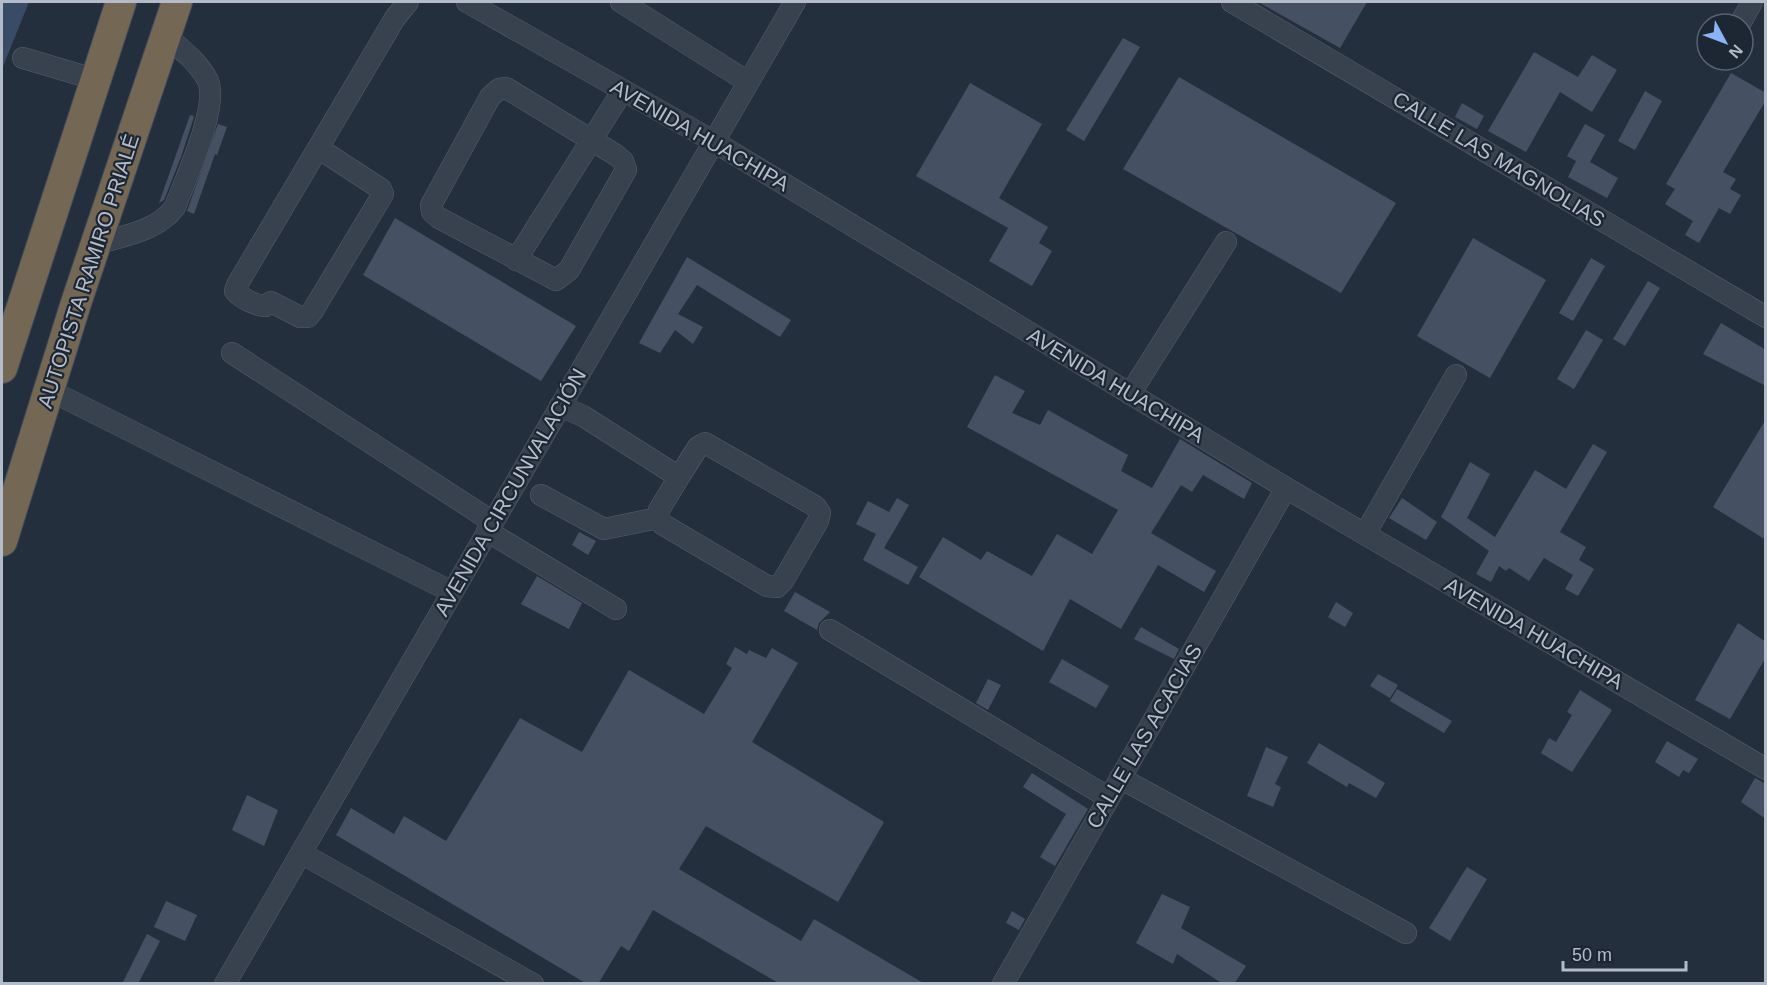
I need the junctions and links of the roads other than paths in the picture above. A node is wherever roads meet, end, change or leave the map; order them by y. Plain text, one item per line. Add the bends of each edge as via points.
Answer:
1 (121, 2) edge
2 (177, 2) edge
3 (408, 2) edge
4 (467, 2) edge
5 (621, 2) edge
6 (795, 2) edge
7 (1232, 2) edge
8 (165, 35) junction
9 (23, 58) dead end
10 (94, 79) junction
11 (748, 82) junction
12 (623, 90) junction
13 (592, 140) junction
14 (713, 141) junction
15 (318, 148) junction
16 (1226, 242) dead end
17 (96, 244) junction
18 (516, 260) junction
19 (1766, 317) edge
20 (232, 353) dead end
21 (2, 368) edge
22 (1456, 375) dead end
23 (49, 390) junction
24 (1130, 394) junction
25 (560, 406) junction
26 (679, 477) junction
27 (1286, 488) junction
28 (541, 495) dead end
29 (658, 518) junction
30 (490, 526) junction
31 (1365, 534) junction
32 (2, 541) edge
33 (452, 592) junction
34 (616, 609) dead end
35 (830, 630) dead end
36 (1766, 769) edge
37 (1120, 778) junction
38 (1109, 798) junction
39 (301, 853) junction
40 (1406, 933) dead end
41 (227, 983) edge
42 (533, 984) edge
43 (1003, 984) edge

1 - 10 highway
2 - 8 highway, AUTOPISTA RAMIRO PRIALÉ
3 - 15 street
4 - 12 street, AVENIDA HUACHIPA
5 - 11 street
6 - 11 street, AVENIDA CIRCUNVALACIÓN
7 - 19 street, CALLE LAS MAGNOLIAS
8 - 17 highway, AUTOPISTA RAMIRO PRIALÉ
8 - 17 street via 209,81 212,107 175,207 167,218 144,230
9 - 10 street
10 - 21 highway
11 - 14 street, AVENIDA CIRCUNVALACIÓN
12 - 13 street
12 - 14 street, AVENIDA HUACHIPA
13 - 18 street
13 - 18 street via 623,161 626,170 569,270 556,280
13 - 18 street via 506,88 490,97 431,205 432,212
14 - 24 street, AVENIDA HUACHIPA
14 - 25 street, AVENIDA CIRCUNVALACIÓN
15 - 15 street via 235,291 258,305 271,302 300,317 308,317 312,312 383,194
16 - 24 street
17 - 23 highway, AUTOPISTA RAMIRO PRIALÉ
20 - 30 street
22 - 31 street
23 - 32 highway, AUTOPISTA RAMIRO PRIALÉ
23 - 33 street
24 - 27 street, AVENIDA HUACHIPA
25 - 26 street via 583,416
25 - 30 street, AVENIDA CIRCUNVALACIÓN
26 - 29 street
26 - 29 street via 698,447 705,443 713,445 815,506 820,513 818,521 783,581 767,586
27 - 31 street, AVENIDA HUACHIPA
27 - 37 street, CALLE LAS ACACIAS
28 - 29 street via 604,529
30 - 33 street, AVENIDA CIRCUNVALACIÓN
30 - 34 street
31 - 36 street, AVENIDA HUACHIPA
33 - 39 street, AVENIDA CIRCUNVALACIÓN
35 - 38 street
37 - 38 street, CALLE LAS ACACIAS
37 - 40 street
38 - 43 street, CALLE LAS ACACIAS
39 - 41 street, AVENIDA CIRCUNVALACIÓN
39 - 42 street

